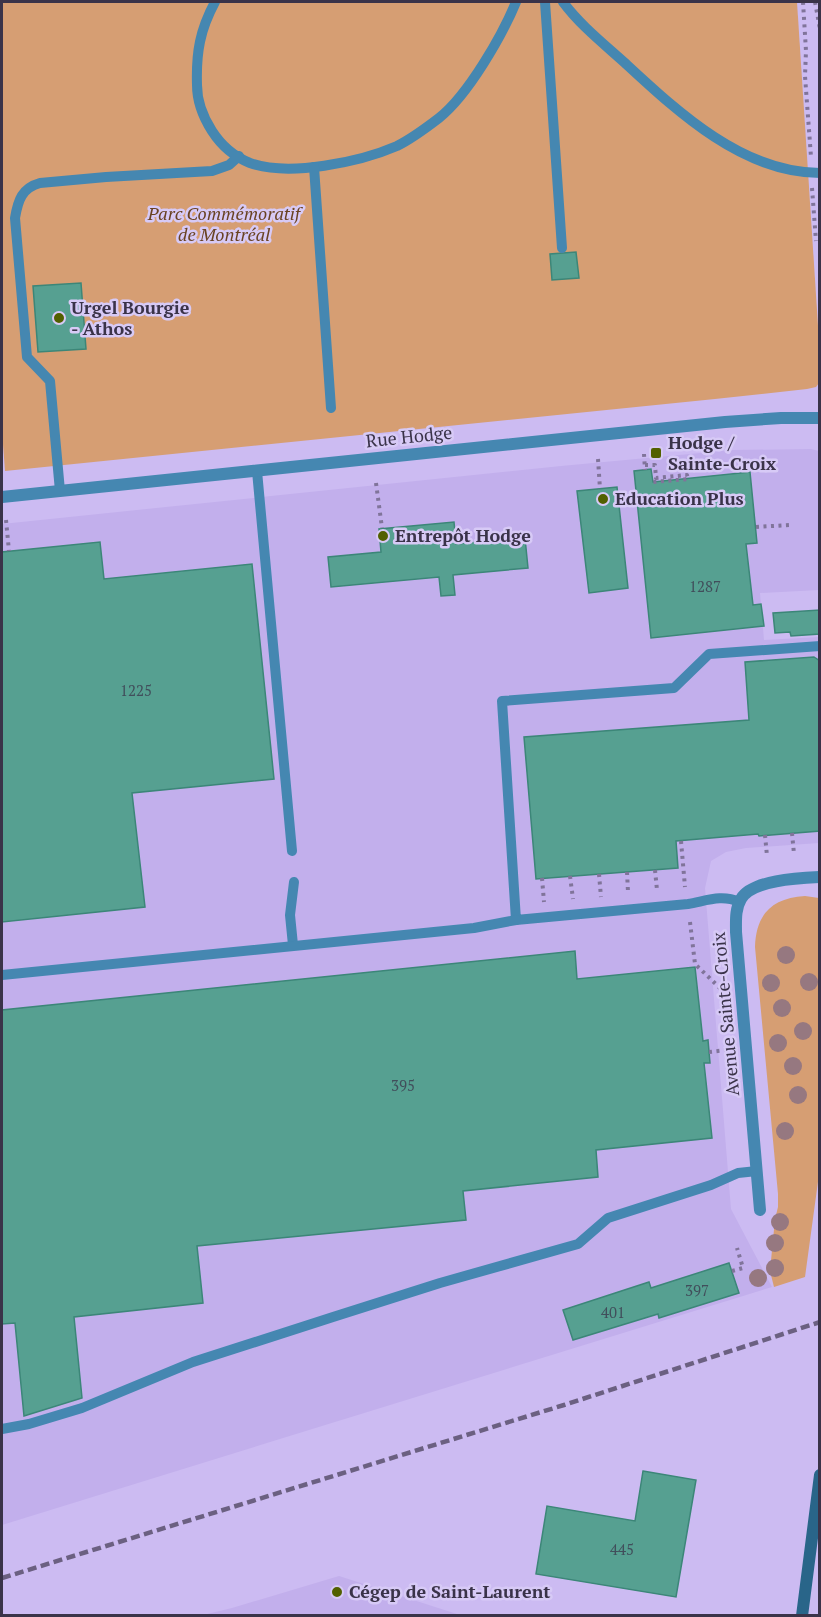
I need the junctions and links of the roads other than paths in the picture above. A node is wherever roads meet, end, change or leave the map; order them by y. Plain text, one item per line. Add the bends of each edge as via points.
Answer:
1 (215, 2) edge
2 (516, 2) edge
3 (544, 2) edge
4 (563, 2) edge
5 (239, 156) junction
6 (314, 167) junction
7 (815, 173) edge
8 (562, 248) dead end
9 (332, 408) dead end
10 (819, 418) edge
11 (257, 471) junction
12 (60, 491) junction
13 (2, 497) edge
14 (819, 646) edge
15 (292, 851) dead end
16 (819, 877) edge
17 (294, 882) dead end
18 (740, 902) junction
19 (516, 920) junction
20 (293, 945) junction
21 (2, 975) edge
22 (757, 1171) junction
23 (760, 1210) dead end
24 (2, 1429) edge
25 (819, 1475) edge
26 (802, 1616) edge

1 - 5 lane via 197,52 197,92 210,128 224,146
2 - 6 lane via 486,59 440,117 392,148
3 - 8 lane
4 - 7 lane via 646,82 705,130 769,166
5 - 6 lane via 263,166
5 - 12 lane via 230,165 212,171 40,183 22,194 15,218 27,357 50,381
6 - 9 lane
10 - 11 street, Rue Hodge via 743,421
11 - 12 street, Rue Hodge
11 - 15 lane
12 - 13 street, Rue Hodge
14 - 19 lane via 709,654 674,688 502,701
16 - 18 street via 755,887
17 - 20 lane via 290,915
18 - 19 lane via 714,898 688,904
18 - 22 street, Avenue Sainte-Croix via 736,932
19 - 20 lane via 474,928
20 - 21 lane
22 - 23 street, Avenue Sainte-Croix
22 - 24 lane via 738,1173 608,1218 578,1244 440,1283 193,1362 82,1408
25 - 26 main road

